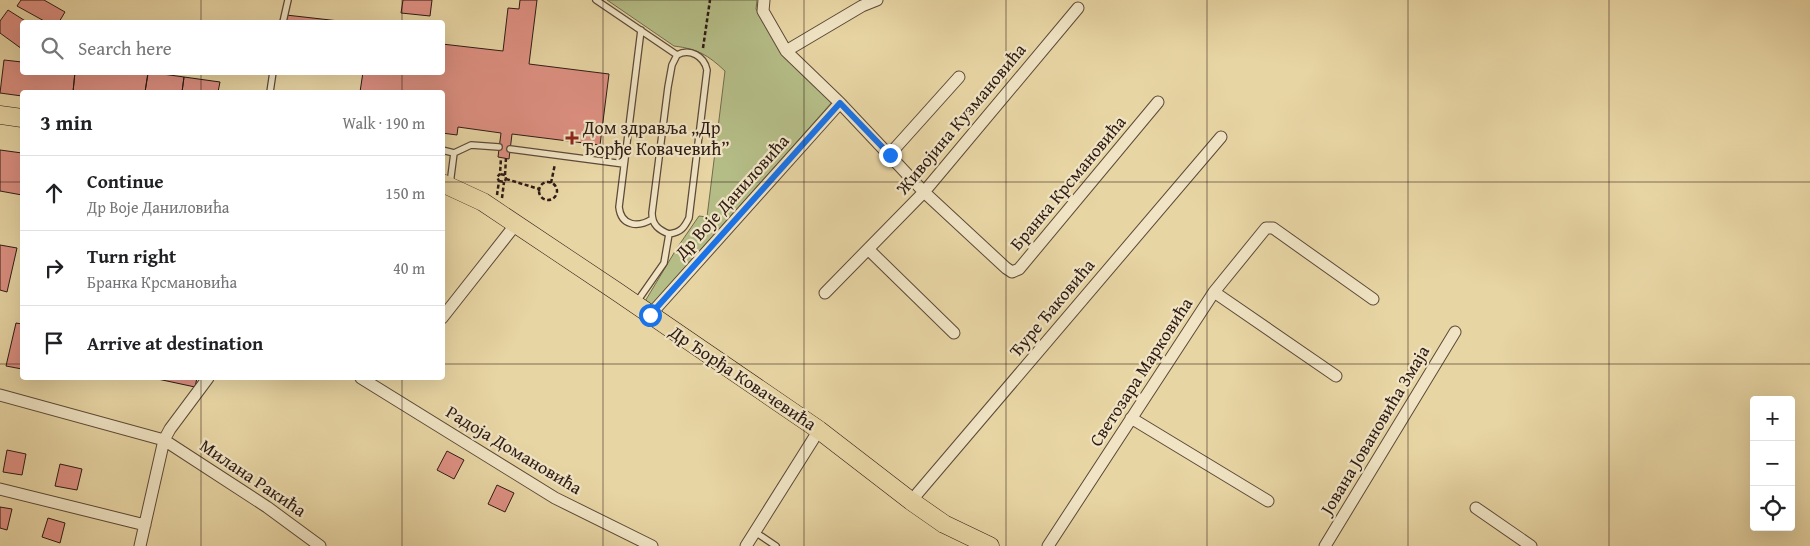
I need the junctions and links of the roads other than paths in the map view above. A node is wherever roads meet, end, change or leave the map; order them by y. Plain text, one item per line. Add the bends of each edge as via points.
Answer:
1 (288, 0) edge
2 (596, 0) edge
3 (764, 0) edge
4 (877, 0) edge
5 (1078, 8) dead end
6 (283, 20) edge
7 (641, 30) junction
8 (786, 51) junction
9 (677, 55) junction
10 (273, 75) edge
11 (959, 77) dead end
12 (270, 90) edge
13 (1158, 102) dead end
14 (840, 103) junction
15 (0, 115) edge
16 (20, 118) edge
17 (1221, 137) dead end
18 (499, 147) dead end
19 (510, 149) dead end
20 (445, 151) edge
21 (454, 153) junction
22 (890, 155) junction
23 (624, 164) junction
24 (446, 184) edge
25 (924, 192) junction
26 (652, 219) junction
27 (516, 224) junction
28 (669, 234) junction
29 (869, 250) junction
30 (1214, 292) junction
31 (825, 294) dead end
32 (1373, 299) dead end
33 (635, 304) junction
34 (445, 314) edge
35 (650, 315) junction
36 (1455, 332) dead end
37 (954, 333) dead end
38 (1336, 376) dead end
39 (207, 380) edge
40 (364, 380) edge
41 (0, 395) edge
42 (1131, 418) junction
43 (819, 430) junction
44 (164, 440) junction
45 (0, 489) edge
46 (911, 501) junction
47 (1268, 501) dead end
48 (1476, 508) dead end
49 (145, 525) junction
50 (755, 532) junction
51 (140, 546) edge
52 (320, 546) edge
53 (652, 546) edge
54 (746, 546) edge
55 (776, 546) edge
56 (990, 546) edge
57 (1048, 546) edge
58 (1325, 546) edge
59 (1531, 546) edge

1 - 6 lane
2 - 7 lane
3 - 8 street, Бранка Крсмановића via 763,11
4 - 8 street
5 - 25 street, Живојина Кузмановића
7 - 9 lane
7 - 23 lane
8 - 14 street, Бранка Крсмановића
9 - 26 lane via 668,88
9 - 28 lane via 690,52 701,58 707,70 689,218 682,229
10 - 12 lane
11 - 22 street
13 - 25 street, Бранка Крсмановића via 1019,269 1012,272
14 - 22 street, Бранка Крсмановића
14 - 35 street, Др Воје Даниловића
15 - 16 main road
17 - 46 street, Ђуре Ђаковића
18 - 21 lane via 471,145
19 - 23 lane
20 - 21 lane
21 - 24 lane
22 - 25 street, Бранка Крсмановића
23 - 26 lane via 620,214 624,220 638,225
24 - 27 main road, Др Ђорђа Ковачевића via 483,202
25 - 29 street, Живојина Кузмановића
26 - 28 lane via 661,231
27 - 33 main road, Др Ђорђа Ковачевића
27 - 34 street
28 - 33 lane via 664,264
29 - 31 street, Живојина Кузмановића
29 - 37 street
30 - 32 street, Светозара Марковића via 1266,228 1273,228
30 - 38 street
30 - 42 street, Светозара Марковића
33 - 35 main road, Др Ђорђа Ковачевића
35 - 43 main road, Др Ђорђа Ковачевића
36 - 58 street, Јована Јовановића Змаја
39 - 44 street
40 - 53 street, Радоја Домановића via 555,498
41 - 44 street, Милана Ракића
42 - 47 street
42 - 57 street, Светозара Марковића
43 - 46 main road, Др Ђорђа Ковачевића
43 - 50 street
44 - 49 street
44 - 52 street, Милана Ракића
45 - 49 street
46 - 56 main road, Др Ђорђа Ковачевића via 944,524
48 - 59 street
49 - 51 street
50 - 54 street
50 - 55 lane

